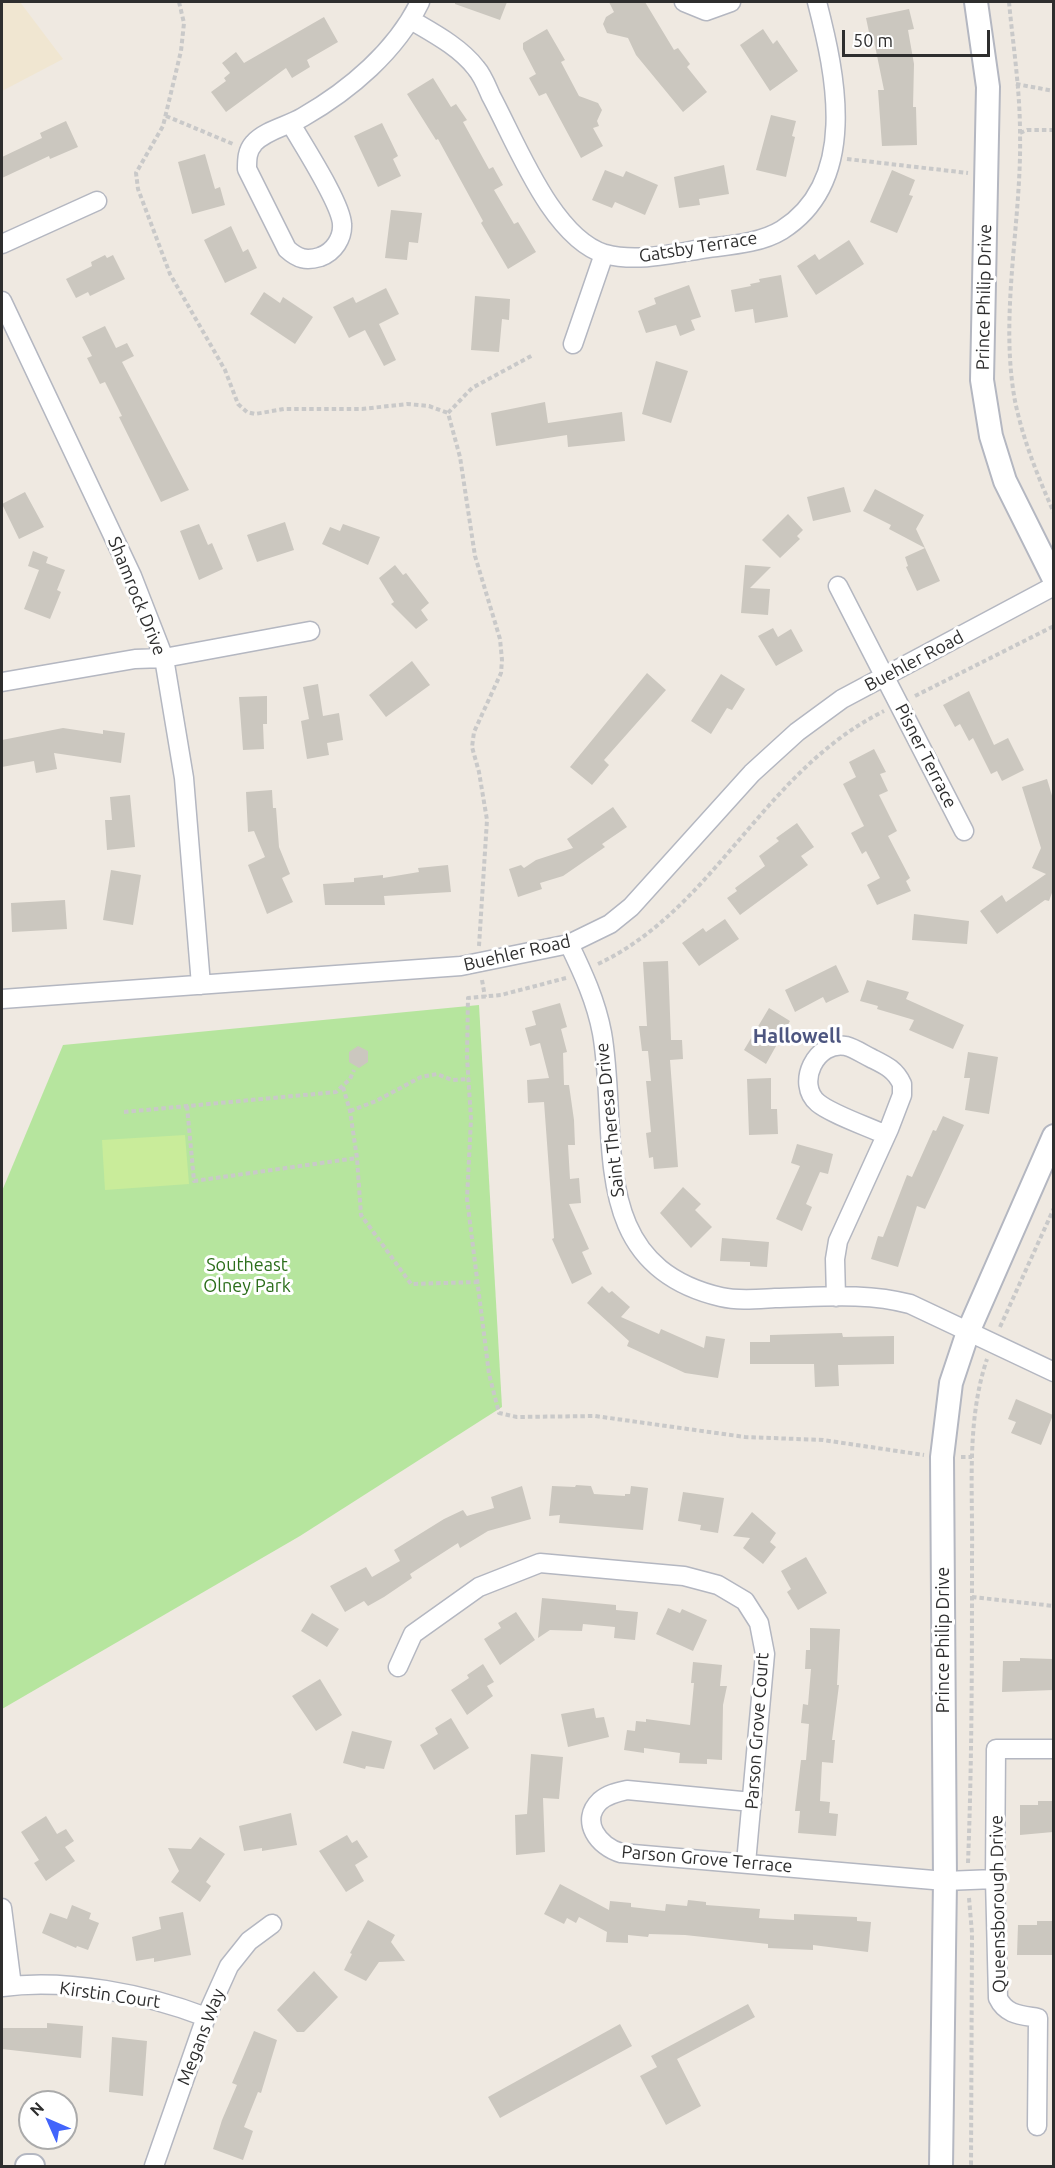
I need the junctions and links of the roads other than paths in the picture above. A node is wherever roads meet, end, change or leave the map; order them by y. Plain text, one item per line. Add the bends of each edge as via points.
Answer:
1 (420, 2) edge
2 (684, 2) edge
3 (731, 2) edge
4 (817, 2) edge
5 (976, 2) edge
6 (411, 20) junction
7 (291, 124) junction
8 (97, 201) dead end
9 (2, 244) edge
10 (604, 254) junction
11 (2, 301) edge
12 (573, 344) dead end
13 (1053, 579) edge
14 (838, 586) dead end
15 (1053, 586) edge
16 (310, 631) dead end
17 (164, 658) junction
18 (886, 677) junction
19 (2, 682) edge
20 (964, 831) dead end
21 (569, 944) junction
22 (201, 985) junction
23 (2, 999) edge
24 (886, 1135) junction
25 (1053, 1136) edge
26 (836, 1297) junction
27 (968, 1332) junction
28 (1053, 1372) edge
29 (398, 1667) dead end
30 (1053, 1749) edge
31 (752, 1802) junction
32 (746, 1863) junction
33 (995, 1880) junction
34 (945, 1881) junction
35 (2, 1908) edge
36 (272, 1924) dead end
37 (7, 1987) edge
38 (206, 2017) junction
39 (1037, 2126) dead end
40 (27, 2166) edge
41 (33, 2166) edge
42 (154, 2166) edge
43 (941, 2166) edge

1 - 6 street
2 - 3 street via 706,11
4 - 10 street, Gatsby Terrace via 830,51 836,129 834,157 817,196 801,216 781,231 752,242 652,257
5 - 13 street, Prince Philip Drive via 988,87 982,380 991,436 1005,481
6 - 7 street via 355,82
6 - 10 street, Gatsby Terrace via 447,42 476,68 551,209 567,230
7 - 7 street via 342,223 335,247 312,259 296,258 287,249 247,169 247,156 263,135
8 - 9 street
10 - 12 street
11 - 17 street, Shamrock Drive via 132,576
14 - 18 street, Pisner Terrace
15 - 18 street, Buehler Road
16 - 17 street
17 - 19 street via 135,659
17 - 22 street, Shamrock Drive via 184,778
18 - 20 street, Pisner Terrace
18 - 21 street, Buehler Road via 842,699 797,732 752,773 631,907 610,924
21 - 22 street, Buehler Road via 461,966
21 - 26 street, Saint Theresa Drive via 595,1000 602,1035 614,1182 621,1214 638,1245 659,1268 701,1292 746,1299
22 - 23 street, Buehler Road
24 - 24 street via 902,1095 897,1074 889,1066 845,1046 831,1047 819,1055 807,1078 809,1090 818,1103
24 - 26 street via 838,1241
25 - 27 street, Prince Philip Drive
26 - 27 street, Saint Theresa Drive via 889,1299 910,1304
27 - 28 street, Saint Theresa Drive
27 - 34 street, Prince Philip Drive via 951,1383 942,1457
29 - 31 street, Parson Grove Court via 413,1635 479,1587 540,1563 684,1576 718,1585 745,1601 759,1623 765,1654
30 - 33 street, Queensborough Drive via 996,1749
31 - 32 street, Parson Grove Court
31 - 32 street, Parson Grove Terrace via 627,1790 601,1801 592,1820 596,1837 611,1851
32 - 34 street, Parson Grove Terrace
33 - 34 street, Parson Grove Terrace
33 - 39 street, Queensborough Drive via 998,1998 1008,2011 1038,2019
34 - 43 street, Prince Philip Drive
35 - 37 street, Kirstin Court
36 - 38 street, Megans Way via 249,1941 230,1966
37 - 38 street, Kirstin Court via 26,1984 124,1993 170,2003
38 - 42 street, Megans Way
40 - 41 street

